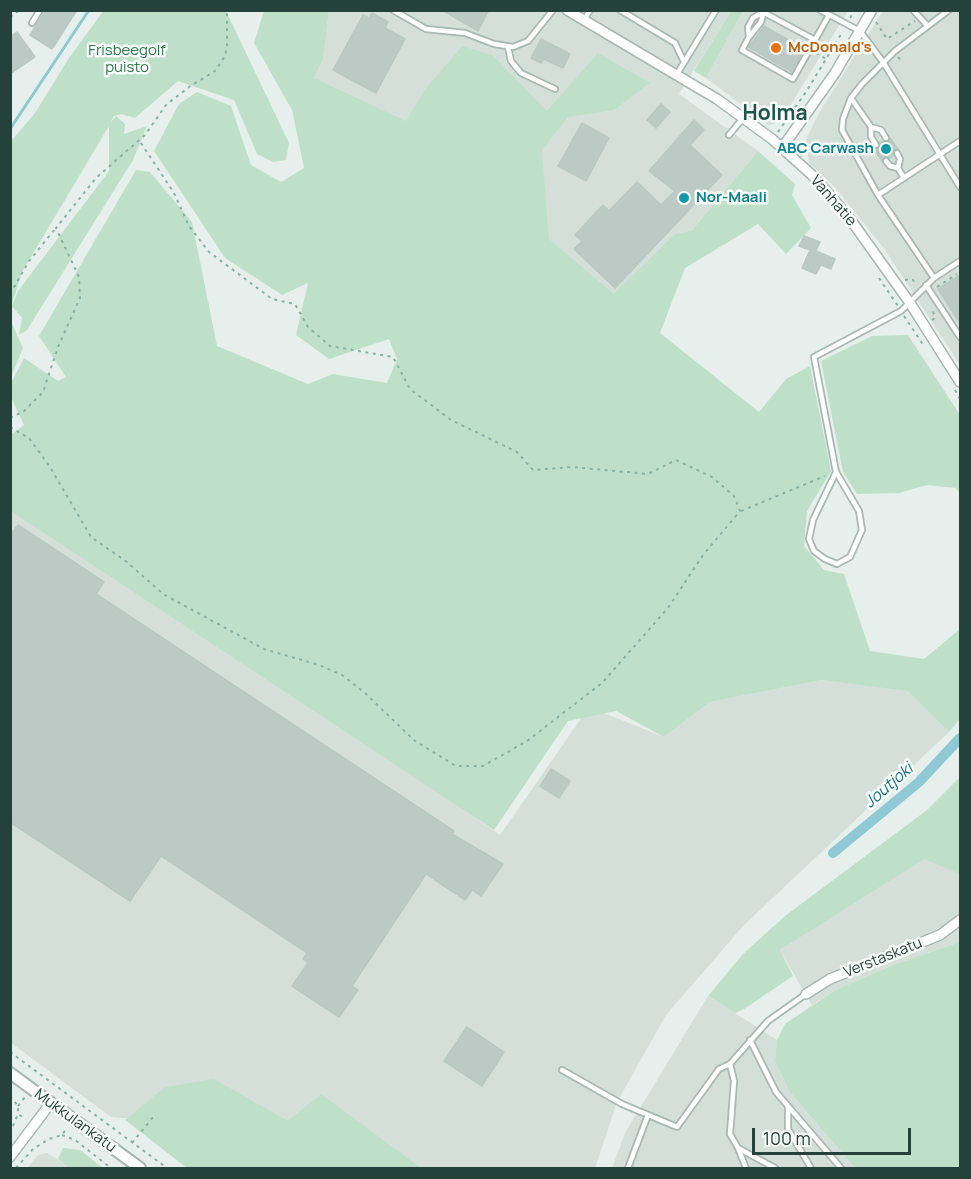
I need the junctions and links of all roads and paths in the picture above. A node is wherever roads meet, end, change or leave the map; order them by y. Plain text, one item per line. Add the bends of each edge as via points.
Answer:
1 (20, 10) edge
2 (40, 10) edge
3 (227, 10) edge
4 (393, 10) edge
5 (553, 10) edge
6 (567, 10) edge
7 (590, 10) edge
8 (620, 10) edge
9 (716, 10) edge
10 (820, 10) edge
11 (855, 10) edge
12 (872, 10) edge
13 (913, 10) edge
14 (949, 10) edge
15 (763, 11) edge
16 (829, 15) junction
17 (10, 17) edge
18 (584, 20) junction
19 (875, 21) dead end
20 (32, 22) dead end
21 (912, 23) dead end
22 (847, 24) junction
23 (927, 25) junction
24 (860, 31) junction
25 (815, 40) junction
26 (508, 47) junction
27 (684, 62) junction
28 (883, 62) junction
29 (677, 74) junction
30 (555, 89) dead end
31 (851, 98) junction
32 (744, 117) junction
33 (871, 127) junction
34 (729, 135) dead end
35 (886, 138) dead end
36 (772, 139) junction
37 (140, 140) junction
38 (960, 141) edge
39 (876, 145) dead end
40 (782, 148) junction
41 (897, 153) dead end
42 (940, 154) junction
43 (886, 161) dead end
44 (898, 168) junction
45 (904, 178) junction
46 (960, 187) edge
47 (878, 195) junction
48 (56, 228) junction
49 (960, 261) edge
50 (875, 272) dead end
51 (957, 274) dead end
52 (934, 278) junction
53 (926, 285) junction
54 (931, 292) junction
55 (10, 294) edge
56 (910, 303) junction
57 (902, 311) junction
58 (960, 337) edge
59 (928, 352) dead end
60 (957, 386) edge
61 (960, 399) edge
62 (10, 418) edge
63 (10, 427) edge
64 (836, 472) junction
65 (740, 511) junction
66 (960, 920) edge
67 (806, 994) joint
68 (750, 1040) junction
69 (10, 1052) edge
70 (730, 1064) junction
71 (562, 1070) dead end
72 (10, 1073) edge
73 (50, 1104) junction
74 (82, 1106) junction
75 (788, 1107) junction
76 (18, 1114) dead end
77 (648, 1115) junction
78 (154, 1116) dead end
79 (72, 1120) junction
80 (10, 1133) edge
81 (62, 1135) junction
82 (132, 1143) junction
83 (738, 1148) junction
84 (10, 1157) edge
85 (16, 1168) edge
86 (111, 1168) edge
87 (140, 1168) edge
88 (167, 1168) edge
89 (628, 1168) edge
90 (746, 1168) edge
91 (775, 1168) edge
92 (811, 1168) edge
93 (841, 1168) edge

1 - 17 path
2 - 20 lane
3 - 37 path via 227,46 215,71 166,105
4 - 26 lane via 426,29 465,33
5 - 26 lane via 528,41
6 - 18 street, Vanhatie
7 - 18 lane
8 - 27 lane via 675,44
9 - 27 lane
10 - 16 lane
11 - 22 path
12 - 24 street
13 - 23 lane
14 - 23 lane
15 - 25 lane
15 - 25 lane via 748,27 749,37 742,50 793,79
16 - 22 lane
16 - 25 lane
18 - 29 street, Vanhatie
19 - 21 path via 887,39
22 - 24 lane
22 - 36 path
23 - 28 lane
24 - 28 lane
24 - 40 street
26 - 30 lane via 511,61 521,73
27 - 29 lane
28 - 31 lane
28 - 42 lane
29 - 32 street, Vanhatie
31 - 33 lane
31 - 47 lane via 842,130
32 - 34 lane
32 - 36 street, Vanhatie
33 - 35 lane
33 - 39 lane
36 - 40 street, Vanhatie
37 - 48 path via 96,177
37 - 65 path via 174,192 189,226 209,252 272,299 295,304 308,327 330,346 393,357 410,389 451,420 517,452 533,470 572,467 648,474 676,460 712,477 734,496
38 - 42 lane
40 - 56 street, Vanhatie via 848,216
41 - 44 lane
42 - 45 lane
42 - 46 lane
43 - 44 lane
44 - 45 lane
45 - 47 lane
47 - 52 lane
48 - 55 path via 29,261
48 - 62 path via 79,277 80,298 43,392 24,411
49 - 52 lane
50 - 57 path
51 - 54 path
52 - 53 lane
53 - 54 lane
53 - 56 lane
54 - 58 lane
56 - 57 lane
56 - 60 street, Vanhatie
57 - 59 path
57 - 64 lane via 814,357
60 - 61 path
63 - 65 path via 34,445 91,537 163,594 264,649 342,675 415,741 456,766 483,766 527,741 602,683 668,608 703,555
64 - 64 lane via 813,520 809,539 814,551 837,564 850,557 862,530 859,511
64 - 65 path
66 - 67 street, Verstaskatu via 940,935 831,979
67 - 68 lane via 768,1021
68 - 70 lane
68 - 75 lane via 776,1092
69 - 74 path
70 - 77 lane via 719,1069 677,1127
70 - 83 lane via 734,1081 730,1134
71 - 77 lane
72 - 73 street, Mukkulankatu
73 - 79 street, Mukkulankatu
73 - 84 street
74 - 79 path
74 - 82 path
75 - 92 lane via 788,1129
75 - 93 lane
76 - 80 path
77 - 89 lane
78 - 82 path
79 - 81 path
79 - 87 street, Mukkulankatu
81 - 85 path via 33,1149
81 - 86 path via 75,1140
82 - 88 path
83 - 90 lane
83 - 91 lane

